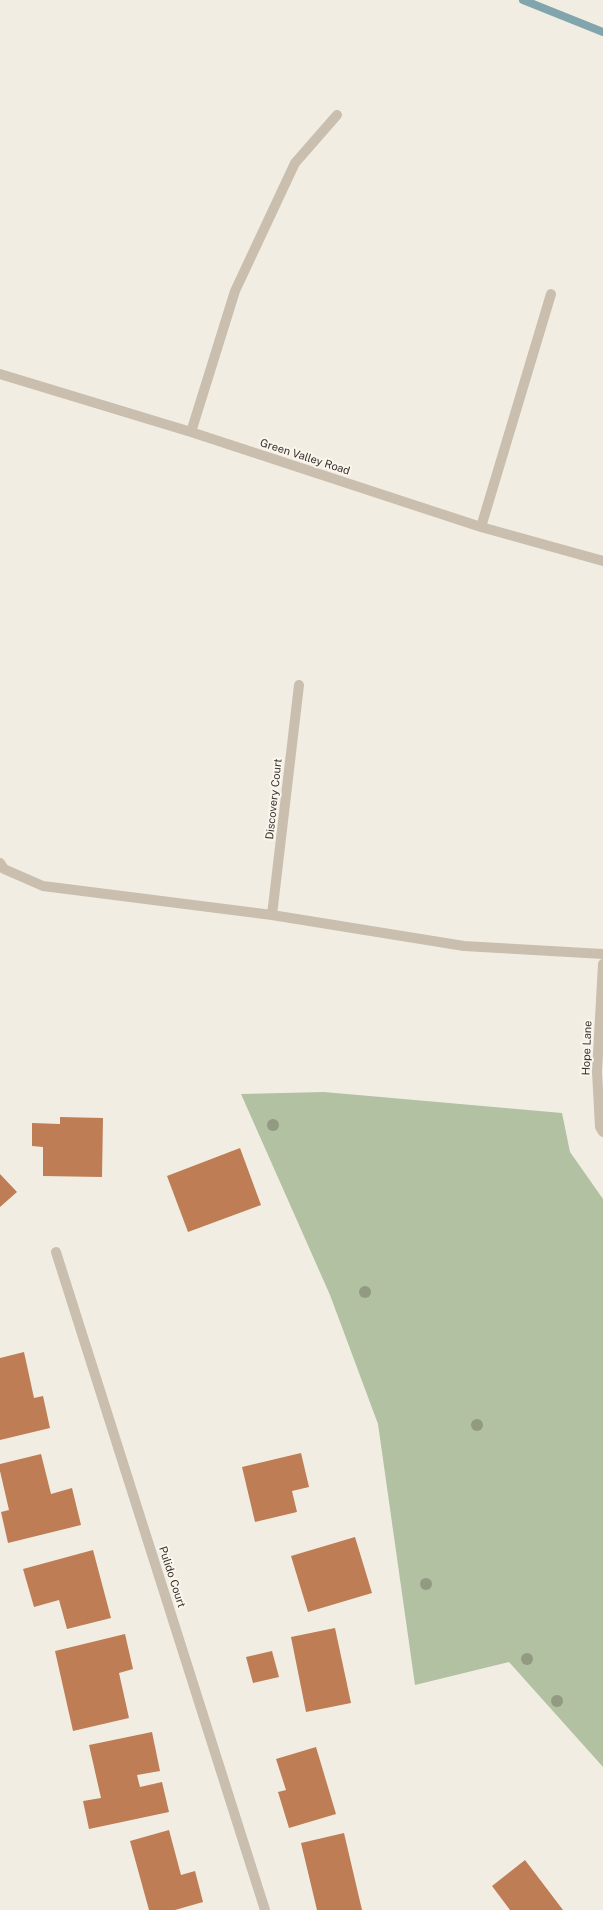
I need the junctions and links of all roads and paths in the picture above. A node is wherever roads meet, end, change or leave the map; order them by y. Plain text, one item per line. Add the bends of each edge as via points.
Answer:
1 (338, 115) dead end
2 (551, 294) dead end
3 (0, 374) edge
4 (191, 432) junction
5 (481, 526) junction
6 (603, 561) edge
7 (298, 685) dead end
8 (0, 863) edge
9 (272, 915) junction
10 (603, 954) edge
11 (603, 964) edge
12 (603, 1132) edge
13 (56, 1252) dead end
14 (265, 1910) edge

1 - 4 street via 295,163 235,292
2 - 5 street
3 - 4 street, Green Valley Road
4 - 5 street, Green Valley Road
5 - 6 street, Green Valley Road
7 - 9 street, Discovery Court
8 - 9 street via 4,869 42,886
9 - 10 street via 464,946
11 - 12 street, Hope Lane via 597,1072 600,1127
13 - 14 street, Pulido Court

